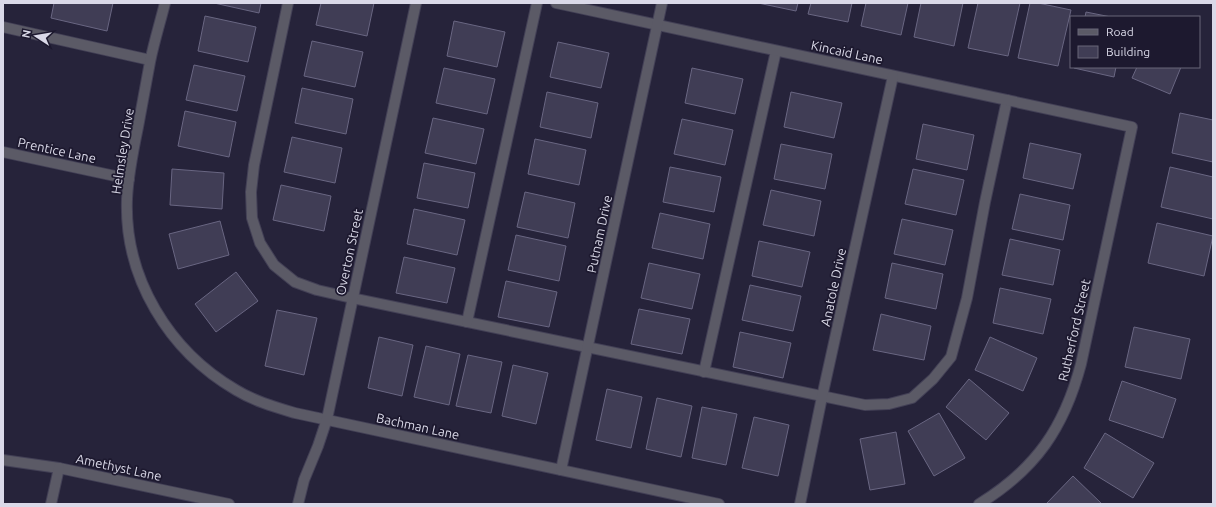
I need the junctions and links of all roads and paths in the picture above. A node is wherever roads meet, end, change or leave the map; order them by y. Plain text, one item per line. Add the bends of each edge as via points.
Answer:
1 (165, 3) edge
2 (288, 3) edge
3 (416, 3) edge
4 (537, 3) edge
5 (556, 3) edge
6 (662, 3) edge
7 (658, 25) junction
8 (3, 27) edge
9 (776, 50) junction
10 (150, 60) junction
11 (893, 76) junction
12 (1007, 100) junction
13 (1132, 127) joint
14 (3, 152) edge
15 (129, 179) junction
16 (352, 298) junction
17 (150, 302) joint
18 (467, 322) junction
19 (588, 348) junction
20 (704, 372) junction
21 (822, 397) junction
22 (327, 419) junction
23 (3, 460) edge
24 (59, 468) junction
25 (562, 470) junction
26 (52, 504) edge
27 (229, 504) edge
28 (298, 504) edge
29 (719, 504) edge
30 (800, 504) edge
31 (979, 504) edge

1 - 10 street, Helmsley Drive
2 - 16 street via 254,165 252,218 260,243 274,265 295,282
3 - 16 street, Overton Street
4 - 18 street
5 - 7 street, Kincaid Lane
6 - 7 street, Putnam Drive
7 - 9 street, Kincaid Lane
7 - 19 street, Putnam Drive
8 - 10 street
9 - 11 street, Kincaid Lane
9 - 20 street
10 - 15 street, Helmsley Drive
11 - 12 street, Kincaid Lane
11 - 21 street, Anatole Drive
12 - 13 street, Kincaid Lane
12 - 21 street via 967,298 951,357 933,379 912,398 889,404 865,405
13 - 31 street, Rutherford Street via 1081,364 1069,402 1061,420 1039,453 1011,482
14 - 15 street, Prentice Lane
15 - 17 street, Helmsley Drive via 127,200 131,242
16 - 18 street
16 - 22 street, Overton Street
17 - 22 street, Bachman Lane via 187,352 219,379 256,400
18 - 19 street
19 - 20 street
19 - 25 street, Putnam Drive
20 - 21 street
21 - 30 street, Anatole Drive
22 - 25 street, Bachman Lane
22 - 28 street, Overton Street via 304,480
23 - 24 street, Amethyst Lane
24 - 26 street
24 - 27 street, Amethyst Lane
25 - 29 street, Bachman Lane

